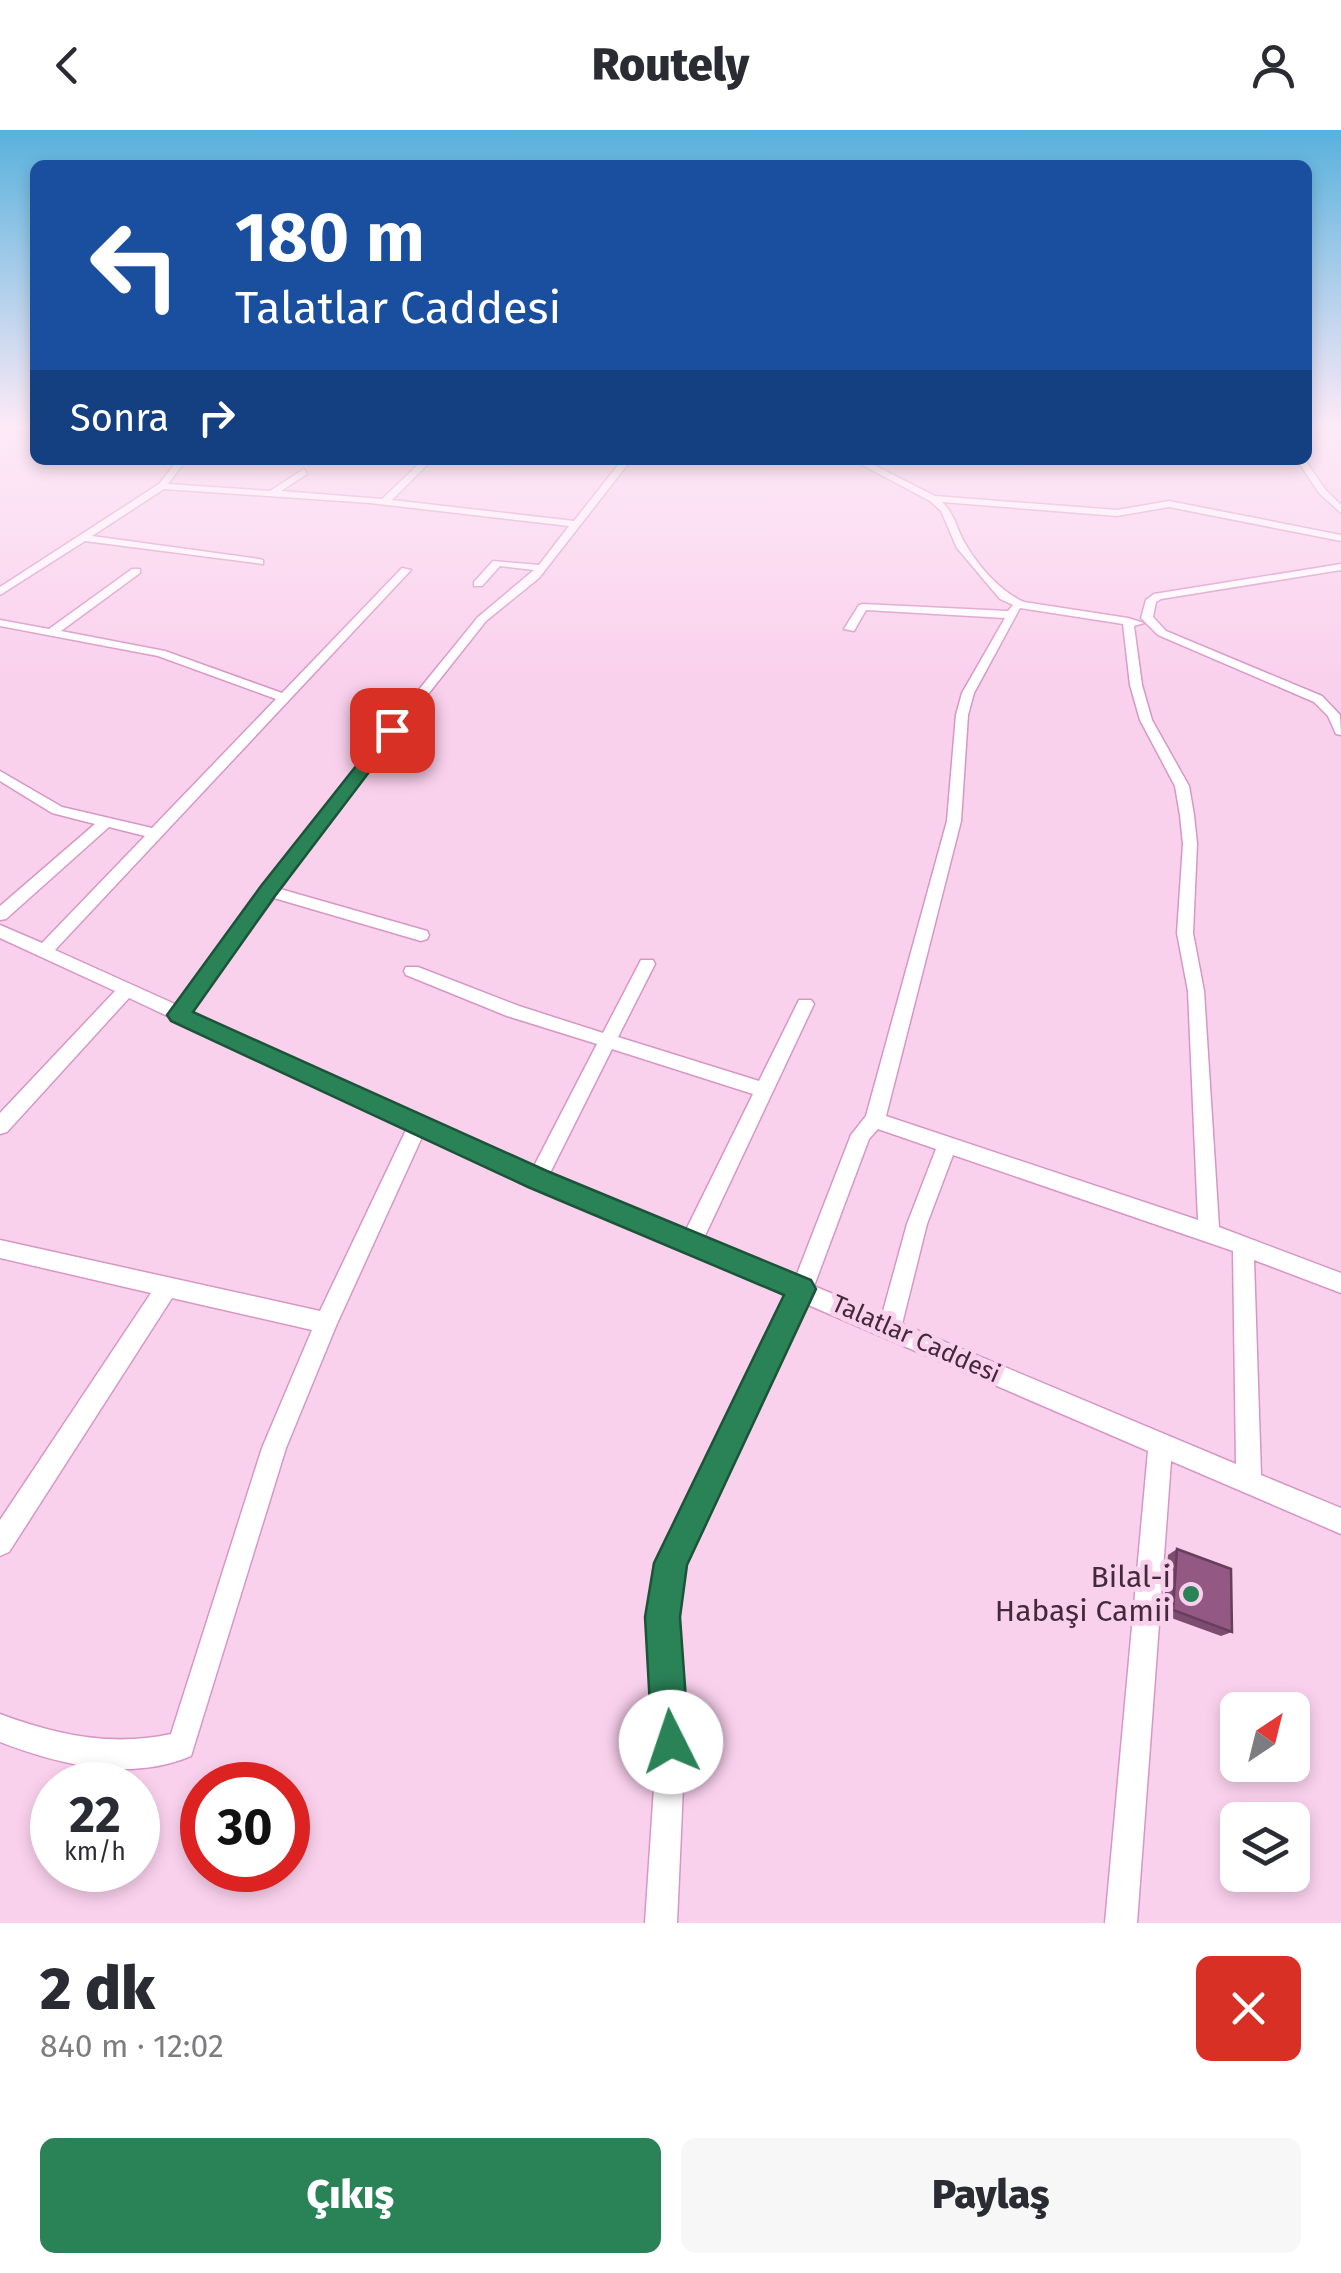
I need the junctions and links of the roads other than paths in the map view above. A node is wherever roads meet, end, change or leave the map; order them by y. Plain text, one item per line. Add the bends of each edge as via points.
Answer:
1 (127, 510) edge
2 (450, 510) edge
3 (586, 510) edge
4 (945, 510) edge
5 (1073, 510) edge
6 (1137, 510) edge
7 (1198, 510) edge
8 (574, 524) junction
9 (86, 538) junction
10 (1341, 538) edge
11 (258, 562) dead end
12 (1341, 567) edge
13 (541, 568) junction
14 (406, 570) dead end
15 (136, 571) dead end
16 (478, 584) dead end
17 (0, 592) edge
18 (1014, 609) junction
19 (1128, 621) junction
20 (0, 624) edge
21 (1152, 625) junction
22 (850, 628) dead end
23 (51, 633) junction
24 (283, 697) junction
25 (1341, 731) edge
26 (0, 774) edge
27 (107, 821) junction
28 (157, 834) junction
29 (268, 891) junction
30 (0, 915) edge
31 (0, 931) edge
32 (421, 935) dead end
33 (43, 952) junction
34 (647, 964) dead end
35 (412, 972) dead end
36 (126, 990) junction
37 (805, 1004) dead end
38 (179, 1015) junction
39 (607, 1043) junction
40 (764, 1090) junction
41 (875, 1120) junction
42 (418, 1125) junction
43 (0, 1126) edge
44 (947, 1146) junction
45 (538, 1179) junction
46 (1209, 1233) junction
47 (690, 1246) junction
48 (1243, 1247) junction
49 (0, 1249) edge
50 (1341, 1283) edge
51 (168, 1286) junction
52 (802, 1289) junction
53 (326, 1323) junction
54 (890, 1328) junction
55 (1160, 1448) junction
56 (1248, 1484) junction
57 (1341, 1522) edge
58 (0, 1543) edge
59 (0, 1728) edge
60 (661, 1923) edge
61 (1122, 1923) edge

1 - 9 street
2 - 8 street
3 - 8 street
4 - 18 street via 961,546
5 - 6 street
7 - 10 street
8 - 13 street
9 - 11 street
9 - 17 street
12 - 21 street via 1158,596 1147,618
13 - 16 street via 497,562
13 - 29 street via 482,619
14 - 24 street
15 - 23 street
18 - 19 street
18 - 22 street via 863,607
18 - 41 street via 962,715 950,840
19 - 21 street
19 - 46 street via 1146,720 1182,786 1187,815 1185,933 1196,990
20 - 23 street
21 - 25 street via 1318,699
23 - 24 street via 161,653
24 - 28 street
26 - 27 street via 57,810
27 - 28 street
27 - 30 street
28 - 33 street
29 - 32 street
29 - 38 street
31 - 33 street, Talatlar Caddesi
33 - 36 street, Talatlar Caddesi
34 - 39 street
35 - 39 street
36 - 38 street, Talatlar Caddesi
36 - 43 street
37 - 40 street
38 - 42 street, Talatlar Caddesi
39 - 40 street
39 - 45 street
40 - 47 street
41 - 44 street
41 - 52 street via 860,1135
42 - 45 street, Talatlar Caddesi
42 - 53 street
44 - 46 street
44 - 54 street
45 - 47 street, Talatlar Caddesi
46 - 48 street
47 - 52 street, Talatlar Caddesi
48 - 50 street
48 - 56 street
49 - 51 street
51 - 53 street
51 - 58 street
52 - 54 street, Talatlar Caddesi
52 - 60 street via 670,1563 663,1617 671,1742
53 - 59 street via 274,1448 181,1746 145,1756 49,1749
54 - 55 street, Talatlar Caddesi
55 - 56 street, Talatlar Caddesi
55 - 61 street
56 - 57 street, Talatlar Caddesi

